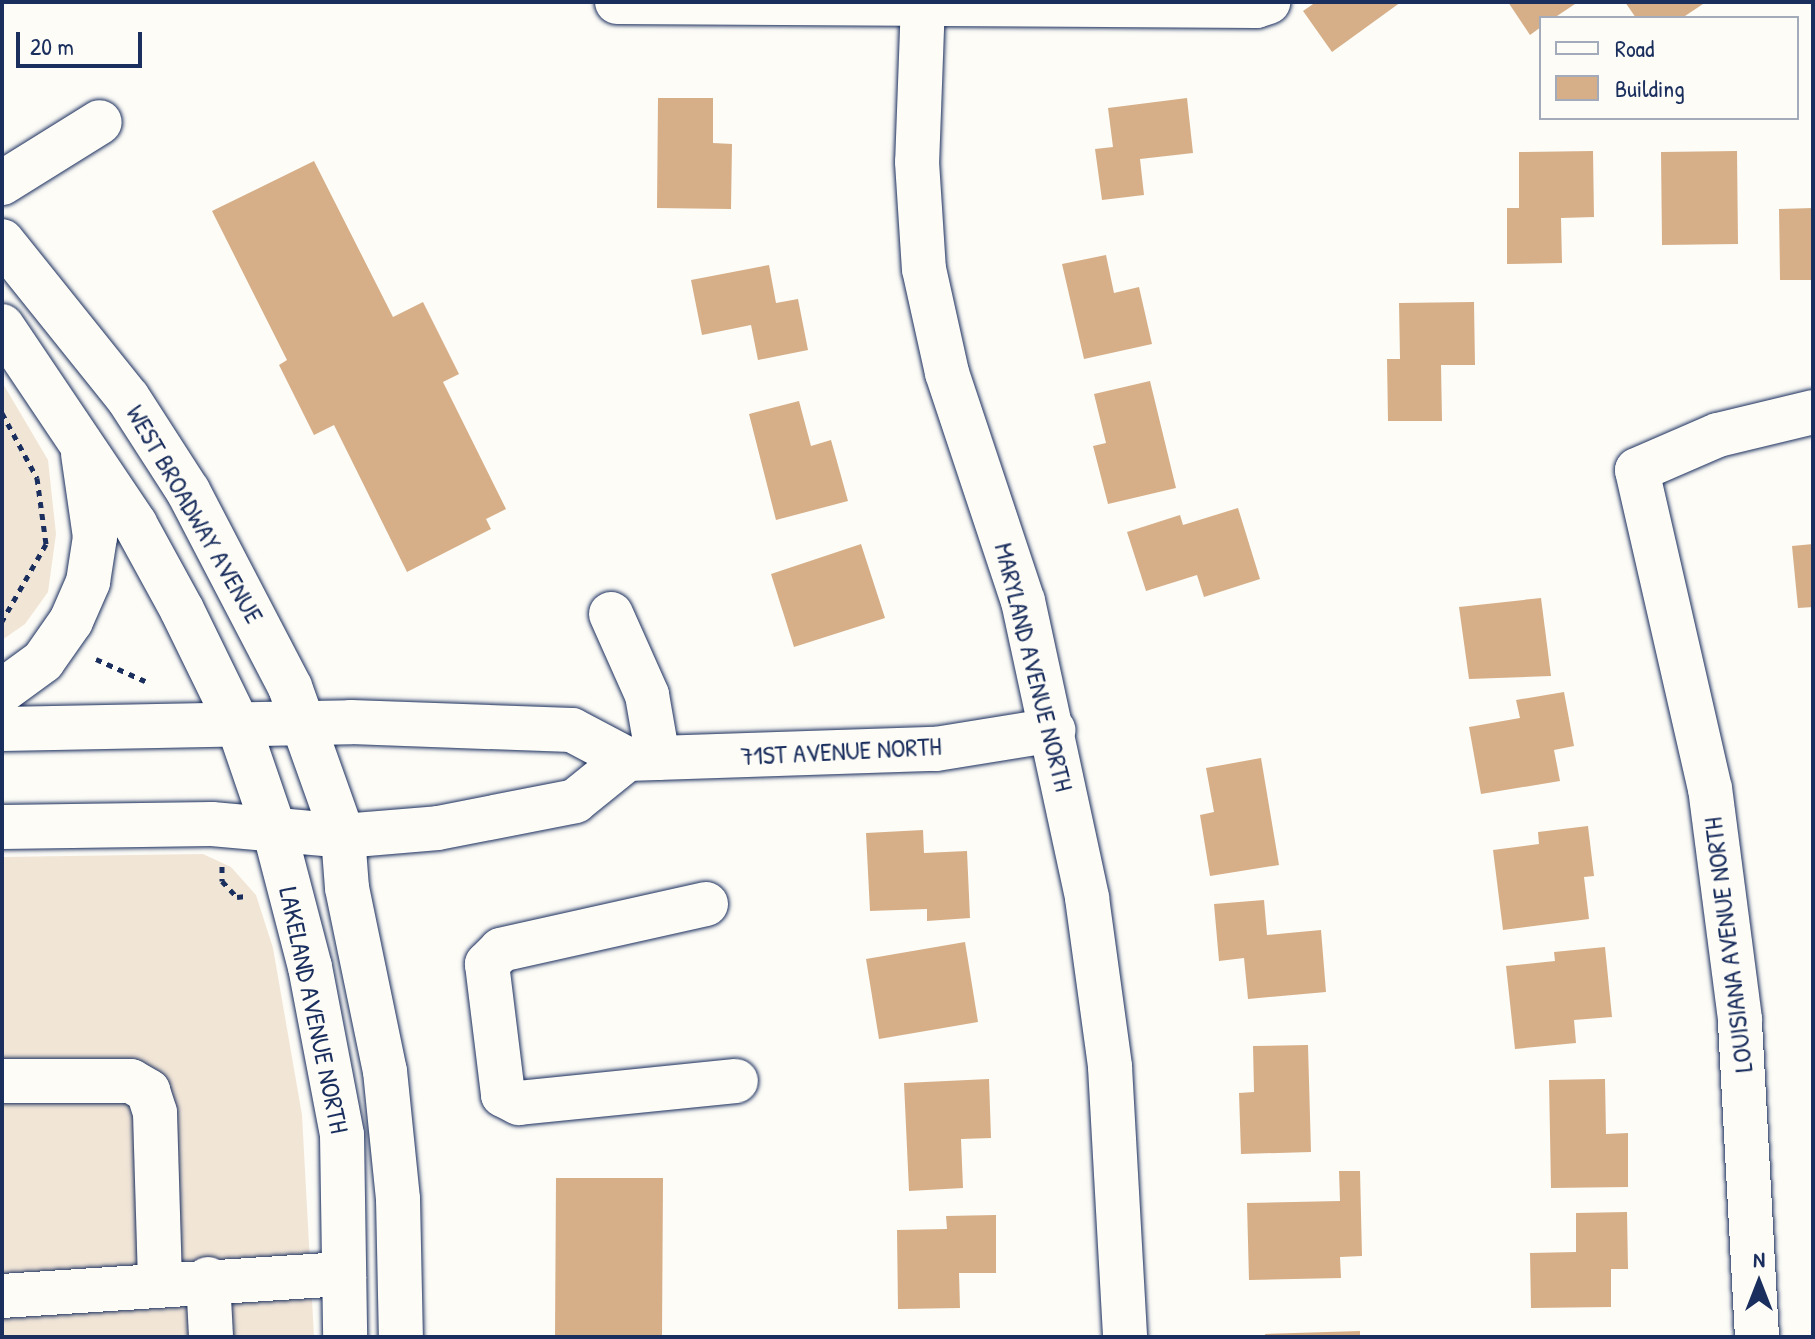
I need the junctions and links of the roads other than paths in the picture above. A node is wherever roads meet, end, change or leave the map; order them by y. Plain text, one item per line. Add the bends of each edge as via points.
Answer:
1 (617, 2) edge
2 (924, 3) edge
3 (1069, 4) edge
4 (1262, 4) edge
5 (100, 122) dead end
6 (2, 183) edge
7 (2, 241) edge
8 (2, 326) edge
9 (1813, 412) edge
10 (80, 436) junction
11 (611, 614) dead end
12 (2, 691) edge
13 (303, 726) junction
14 (239, 727) junction
15 (2, 729) edge
16 (1053, 730) junction
17 (642, 759) junction
18 (2, 827) edge
19 (274, 829) junction
20 (343, 836) junction
21 (706, 904) dead end
22 (2, 1081) edge
23 (736, 1081) dead end
24 (344, 1274) junction
25 (208, 1279) junction
26 (160, 1284) junction
27 (2, 1296) edge
28 (211, 1337) edge
29 (345, 1337) edge
30 (401, 1337) edge
31 (1125, 1337) edge
32 (1757, 1337) edge

1 - 2 street
2 - 3 street
2 - 16 street, MARYLAND AVENUE NORTH via 917,162 924,269 947,373 1023,601
3 - 4 street
5 - 6 street
7 - 13 street, WEST BROADWAY AVENUE via 128,398 188,491 255,614
8 - 10 street
9 - 32 street, LOUISIANA AVENUE NORTH via 1718,435 1637,470 1710,789 1740,1019
10 - 12 street via 95,537 88,582 71,621 43,661
10 - 14 street via 135,524
11 - 17 street via 647,695
13 - 14 street
13 - 17 street, 71ST AVENUE NORTH via 351,722 572,730
13 - 20 street, WEST BROADWAY AVENUE
14 - 15 street
14 - 19 street
16 - 17 street, 71ST AVENUE NORTH via 936,749
16 - 31 street, MARYLAND AVENUE NORTH via 1087,898 1110,1067
17 - 20 street via 575,801 438,828
18 - 19 street via 212,824
19 - 20 street
19 - 24 street, LAKELAND AVENUE NORTH via 310,967 342,1135
20 - 30 street, LAKELAND AVENUE NORTH via 347,888 385,1071 398,1199
21 - 23 street via 501,950 487,964 503,1095 519,1103
22 - 26 street via 131,1081 148,1091 155,1113
24 - 25 street
24 - 29 street, LAKELAND AVENUE NORTH
25 - 26 street
25 - 28 street
26 - 27 street

